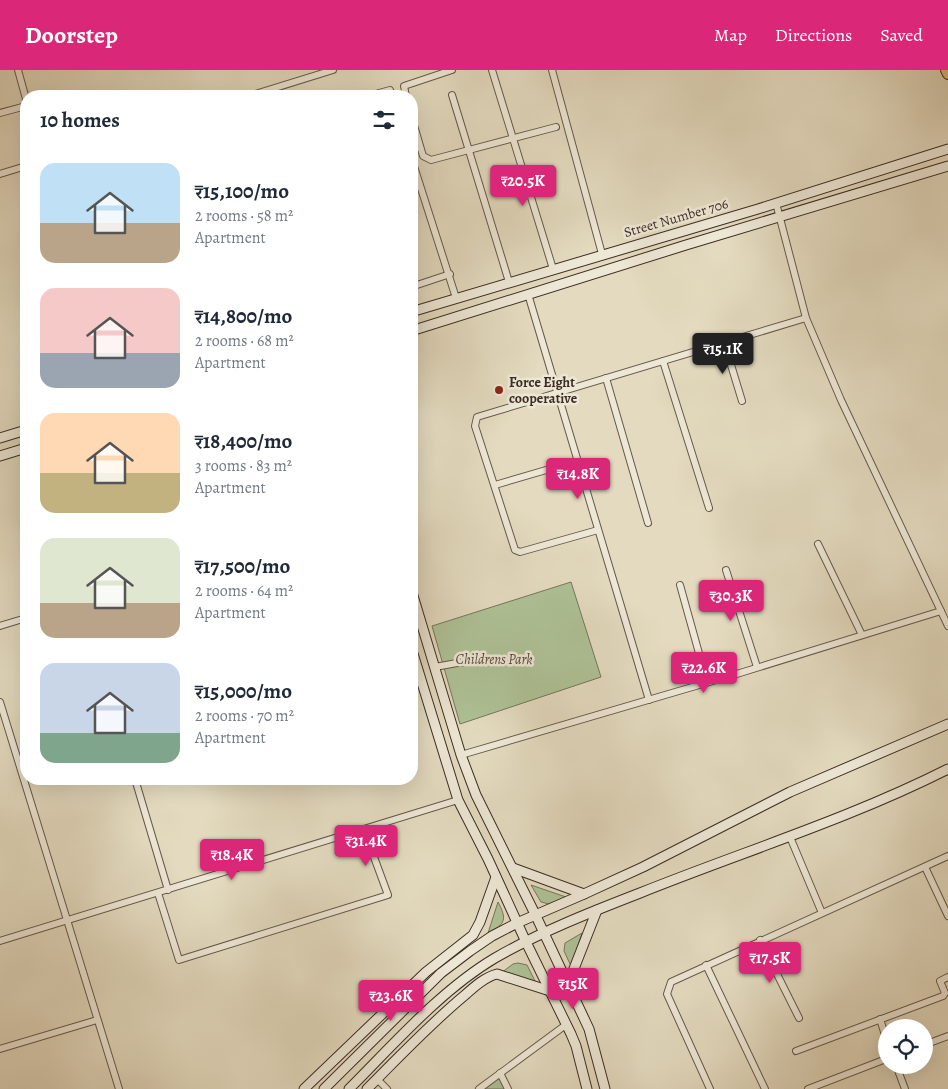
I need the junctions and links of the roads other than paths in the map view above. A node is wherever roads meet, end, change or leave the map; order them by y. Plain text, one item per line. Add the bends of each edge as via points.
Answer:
1 (18, 70) edge
2 (333, 70) edge
3 (452, 70) edge
4 (492, 70) edge
5 (552, 70) edge
6 (946, 70) edge
7 (948, 74) edge
8 (24, 90) edge
9 (268, 90) edge
10 (405, 90) edge
11 (452, 95) dead end
12 (20, 108) edge
13 (0, 113) edge
14 (556, 127) dead end
15 (418, 139) edge
16 (514, 139) junction
17 (948, 150) edge
18 (470, 151) junction
19 (948, 166) edge
20 (20, 168) edge
21 (0, 174) edge
22 (418, 177) edge
23 (776, 203) junction
24 (779, 217) junction
25 (602, 254) junction
26 (553, 269) junction
27 (450, 274) junction
28 (509, 282) junction
29 (418, 284) edge
30 (528, 294) junction
31 (456, 298) junction
32 (418, 310) edge
33 (806, 318) junction
34 (418, 329) edge
35 (724, 342) junction
36 (663, 361) junction
37 (606, 378) junction
38 (557, 392) junction
39 (742, 401) dead end
40 (20, 432) edge
41 (0, 438) edge
42 (20, 450) edge
43 (0, 456) edge
44 (577, 461) junction
45 (495, 485) junction
46 (709, 508) dead end
47 (648, 523) dead end
48 (598, 530) junction
49 (818, 544) dead end
50 (726, 570) dead end
51 (680, 585) dead end
52 (941, 611) junction
53 (418, 613) edge
54 (20, 620) edge
55 (0, 626) edge
56 (948, 626) edge
57 (862, 635) junction
58 (488, 660) dead end
59 (434, 667) junction
60 (757, 667) junction
61 (418, 671) edge
62 (707, 682) junction
63 (648, 700) junction
64 (0, 702) edge
65 (948, 724) edge
66 (461, 755) junction
67 (20, 767) edge
68 (948, 769) edge
69 (26, 785) edge
70 (137, 785) edge
71 (458, 800) junction
72 (364, 830) junction
73 (790, 837) junction
74 (948, 856) edge
75 (925, 867) junction
76 (513, 868) junction
77 (496, 877) junction
78 (168, 890) junction
79 (158, 893) junction
80 (584, 894) junction
81 (597, 910) junction
82 (822, 913) junction
83 (536, 916) junction
84 (948, 916) edge
85 (67, 920) junction
86 (518, 923) junction
87 (544, 934) junction
88 (760, 940) junction
89 (0, 941) edge
90 (526, 942) junction
91 (706, 965) junction
92 (948, 977) edge
93 (568, 984) junction
94 (550, 991) junction
95 (799, 1018) dead end
96 (880, 1019) edge
97 (97, 1020) junction
98 (878, 1020) edge
99 (567, 1024) junction
100 (948, 1036) edge
101 (933, 1042) edge
102 (0, 1049) edge
103 (796, 1051) dead end
104 (878, 1062) edge
105 (322, 1071) junction
106 (500, 1073) junction
107 (899, 1074) edge
108 (377, 1078) junction
109 (119, 1089) edge
110 (304, 1089) edge
111 (322, 1089) edge
112 (349, 1089) edge
113 (367, 1089) edge
114 (387, 1089) edge
115 (479, 1089) edge
116 (508, 1089) edge
117 (587, 1089) edge
118 (605, 1089) edge
119 (710, 1089) edge
120 (765, 1089) edge
121 (808, 1089) edge
122 (905, 1089) edge

1 - 8 street
2 - 9 street
3 - 10 street via 404,86
4 - 16 street
5 - 25 street
6 - 7 main road
11 - 18 street
12 - 13 street
14 - 16 street
15 - 18 street via 423,156 431,160
16 - 18 street
16 - 26 street
17 - 23 street, Street Number 706
18 - 28 street
19 - 24 street
20 - 21 street
22 - 27 street
23 - 24 street
23 - 25 street, Street Number 706
24 - 30 street
24 - 33 street
25 - 26 street, Street Number 706
26 - 28 street, Street Number 706
27 - 29 street
27 - 31 street
28 - 31 street, Street Number 706
30 - 34 street
30 - 38 street
31 - 32 street, Street Number 706
33 - 35 street
33 - 52 street via 841,400
35 - 36 street
35 - 39 street
36 - 37 street
36 - 46 street
37 - 38 street
37 - 47 street
38 - 44 street
38 - 45 street via 477,417 475,426
40 - 41 street
42 - 43 street
44 - 45 street
44 - 48 street
45 - 48 street via 515,550 520,552
48 - 63 street
49 - 57 street
50 - 60 street
51 - 62 street
52 - 56 street
52 - 57 street
53 - 59 street
54 - 55 street
57 - 60 street
58 - 59 street
59 - 66 street
60 - 62 street
61 - 71 street
62 - 63 street
63 - 66 street
64 - 67 street
65 - 80 street via 790,792
66 - 76 street via 476,795
68 - 73 street via 916,786
69 - 85 street
70 - 78 street
71 - 72 street
71 - 77 street
72 - 78 street
72 - 79 street via 388,896 179,960
73 - 81 street
73 - 82 street
74 - 75 street
75 - 82 street
75 - 84 street
76 - 80 street
76 - 83 street
77 - 86 street
77 - 105 street via 473,935 426,972
78 - 79 street
79 - 85 street
80 - 83 street
81 - 87 street
81 - 93 street
82 - 88 street
83 - 86 street
83 - 87 street
85 - 89 street
85 - 97 street
86 - 90 street
86 - 111 street via 470,951 441,973
87 - 90 street
87 - 93 street
88 - 91 street
88 - 95 street
90 - 94 street
90 - 112 street via 495,958 459,984
91 - 119 street via 674,979 667,994
91 - 120 street
92 - 96 street via 940,981 943,996
93 - 118 street via 592,1039
94 - 99 street
94 - 108 street via 492,975 448,1009
97 - 102 street
97 - 109 street
98 - 103 street
99 - 106 street
99 - 117 street
100 - 101 street
104 - 121 street
105 - 110 street
105 - 111 street
106 - 115 street
106 - 116 street
107 - 122 street
108 - 113 street
108 - 114 street

